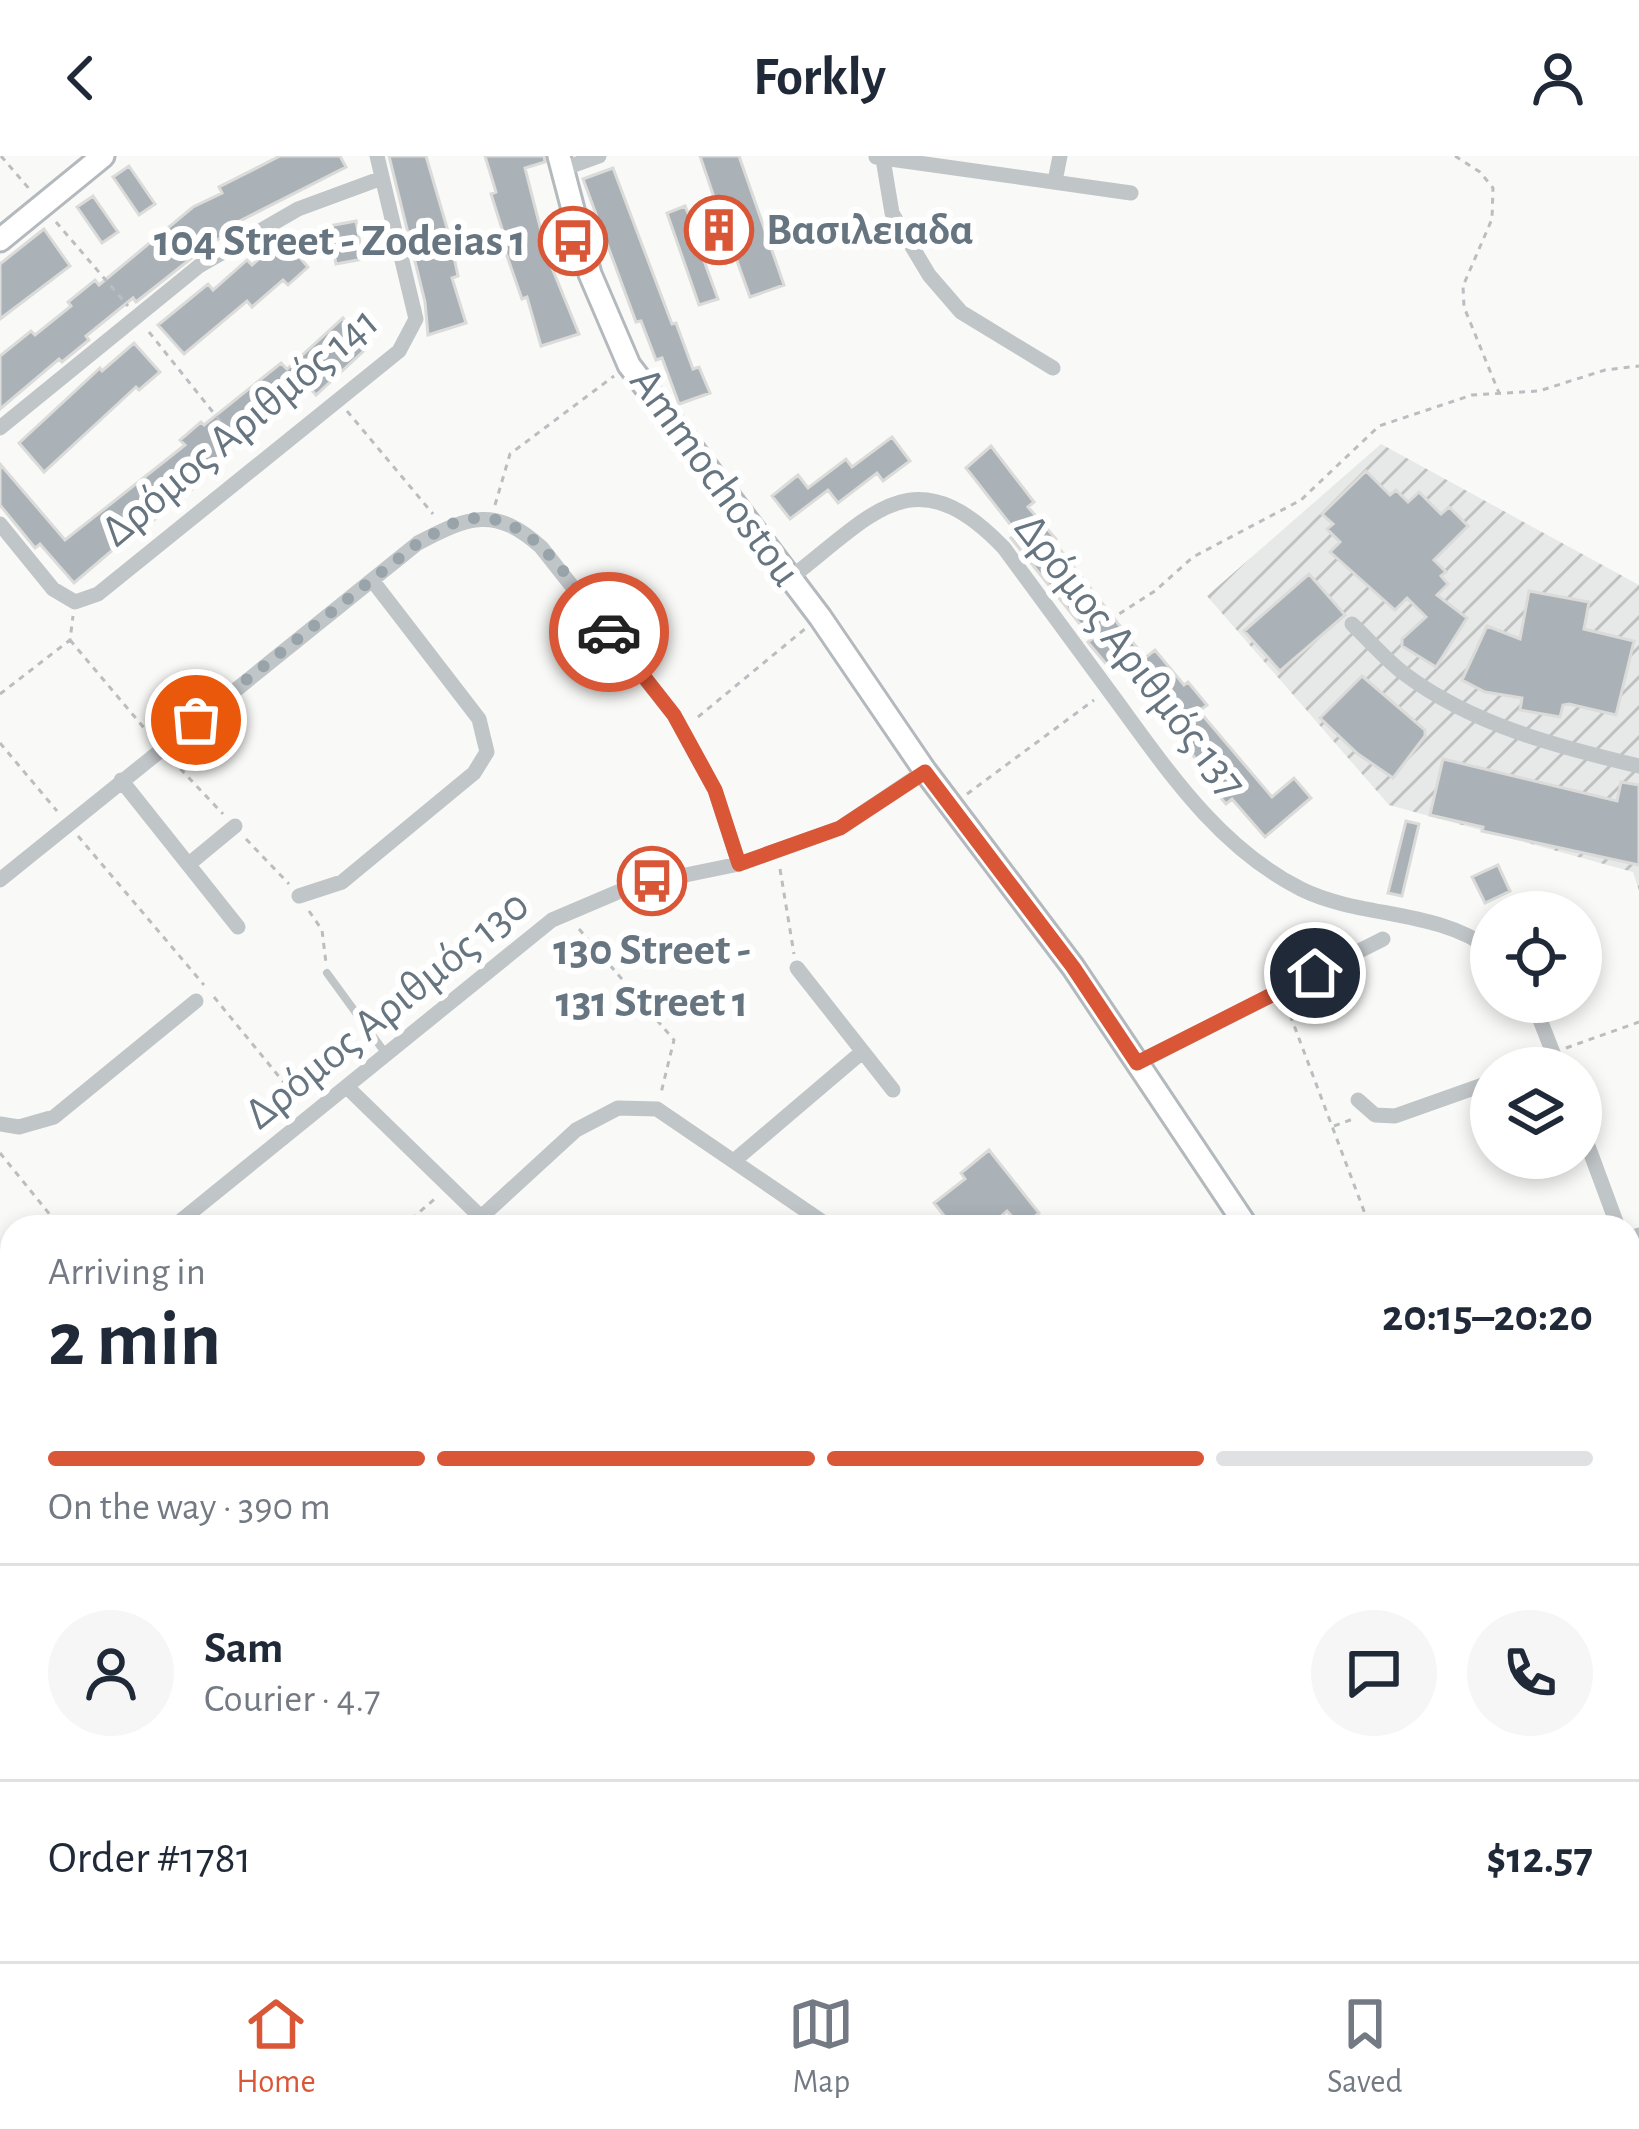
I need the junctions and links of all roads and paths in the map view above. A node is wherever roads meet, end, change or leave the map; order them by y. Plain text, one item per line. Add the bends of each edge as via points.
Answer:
1 (103, 156) edge
2 (377, 156) edge
3 (599, 156) edge
4 (1060, 156) edge
5 (1455, 156) edge
6 (878, 157) edge
7 (561, 163) edge
8 (382, 178) junction
9 (1054, 181) junction
10 (1131, 193) dead end
11 (0, 240) edge
12 (629, 364) junction
13 (1639, 366) edge
14 (1053, 368) dead end
15 (1498, 393) junction
16 (338, 401) junction
17 (0, 428) edge
18 (490, 518) junction
19 (0, 524) edge
20 (445, 529) junction
21 (789, 579) junction
22 (372, 580) junction
23 (75, 602) junction
24 (820, 617) junction
25 (1352, 624) dead end
26 (70, 640) junction
27 (1074, 643) junction
28 (1108, 689) junction
29 (0, 694) edge
30 (682, 730) junction
31 (0, 743) edge
32 (161, 748) junction
33 (1639, 766) edge
34 (925, 772) junction
35 (122, 780) junction
36 (951, 806) junction
37 (68, 824) junction
38 (235, 826) junction
39 (777, 850) junction
40 (189, 864) junction
41 (739, 864) junction
42 (0, 880) edge
43 (299, 896) junction
44 (566, 914) junction
45 (238, 927) dead end
46 (1470, 936) edge
47 (1383, 939) dead end
48 (796, 968) joint
49 (327, 973) joint
50 (1281, 990) junction
51 (196, 1001) dead end
52 (1639, 1022) edge
53 (1584, 1047) edge
54 (862, 1052) junction
55 (387, 1055) junction
56 (1137, 1063) junction
57 (347, 1088) junction
58 (1470, 1089) edge
59 (893, 1090) dead end
60 (1365, 1106) joint
61 (657, 1109) junction
62 (312, 1116) junction
63 (0, 1124) edge
64 (1332, 1126) junction
65 (0, 1153) edge
66 (735, 1160) junction
67 (1600, 1179) edge
68 (449, 1187) junction
69 (50, 1215) edge
70 (188, 1215) edge
71 (416, 1215) edge
72 (479, 1215) edge
73 (493, 1215) edge
74 (813, 1215) edge
75 (1239, 1215) edge
76 (1365, 1215) edge
77 (1614, 1215) edge

1 - 11 street
2 - 8 street, Δρόμος Αριθμός 141
3 - 7 street
4 - 9 street
5 - 15 path via 1493,188 1492,219 1463,286
6 - 9 street
6 - 14 street via 892,213 929,274 961,312
7 - 12 street, Ammochostou via 590,274
8 - 16 street, Δρόμος Αριθμός 141 via 416,319 399,351
8 - 17 street via 298,208 199,266
9 - 10 street
12 - 18 path via 510,454
12 - 21 street, Ammochostou
13 - 15 path
15 - 27 path via 1379,426 1301,500 1193,557
16 - 20 path
16 - 23 street, Δρόμος Αριθμός 141 via 98,594
18 - 20 street
18 - 30 street via 518,527 541,547
19 - 23 street, Δρόμος Αριθμός 141 via 52,589
20 - 22 street
21 - 24 street, Ammochostou
21 - 27 street, Δρόμος Αριθμός 137 via 889,503 932,498 974,516
22 - 32 street
22 - 43 street via 479,719 488,752 474,773 342,882
23 - 26 path
24 - 30 path
24 - 34 street, Ammochostou
25 - 33 street via 1405,674 1462,710
26 - 29 path
26 - 32 path
27 - 28 street, Δρόμος Αριθμός 137
28 - 36 path
28 - 46 street, Δρόμος Αριθμός 137 via 1184,793 1249,859 1306,891
30 - 41 street via 715,790
31 - 37 path
32 - 35 street
32 - 38 path
34 - 36 street, Ammochostou
34 - 39 street, Δρόμος Αριθμός 130 via 840,828
35 - 37 street
35 - 40 street
36 - 56 street, Ammochostou
37 - 42 street
37 - 62 path
38 - 40 street
38 - 43 path
39 - 41 street, Δρόμος Αριθμός 130
39 - 48 path
40 - 45 street
41 - 44 street, Δρόμος Αριθμός 130 via 632,886
43 - 49 path via 322,930
44 - 55 street, Δρόμος Αριθμός 130
44 - 61 path via 674,1040
47 - 50 street
48 - 54 street
49 - 55 lane
50 - 56 street
50 - 64 path
51 - 63 street via 54,1117
52 - 53 path
54 - 59 street
54 - 66 street
55 - 57 street, Δρόμος Αριθμός 130
56 - 75 street, Ammochostou
57 - 62 street, Δρόμος Αριθμός 130
57 - 68 street
58 - 60 street via 1395,1116
60 - 64 path
61 - 66 street
61 - 73 street via 618,1108 576,1130
62 - 70 street, Δρόμος Αριθμός 130
64 - 76 path
65 - 69 path
66 - 74 street
67 - 77 street
68 - 71 path
68 - 72 street

